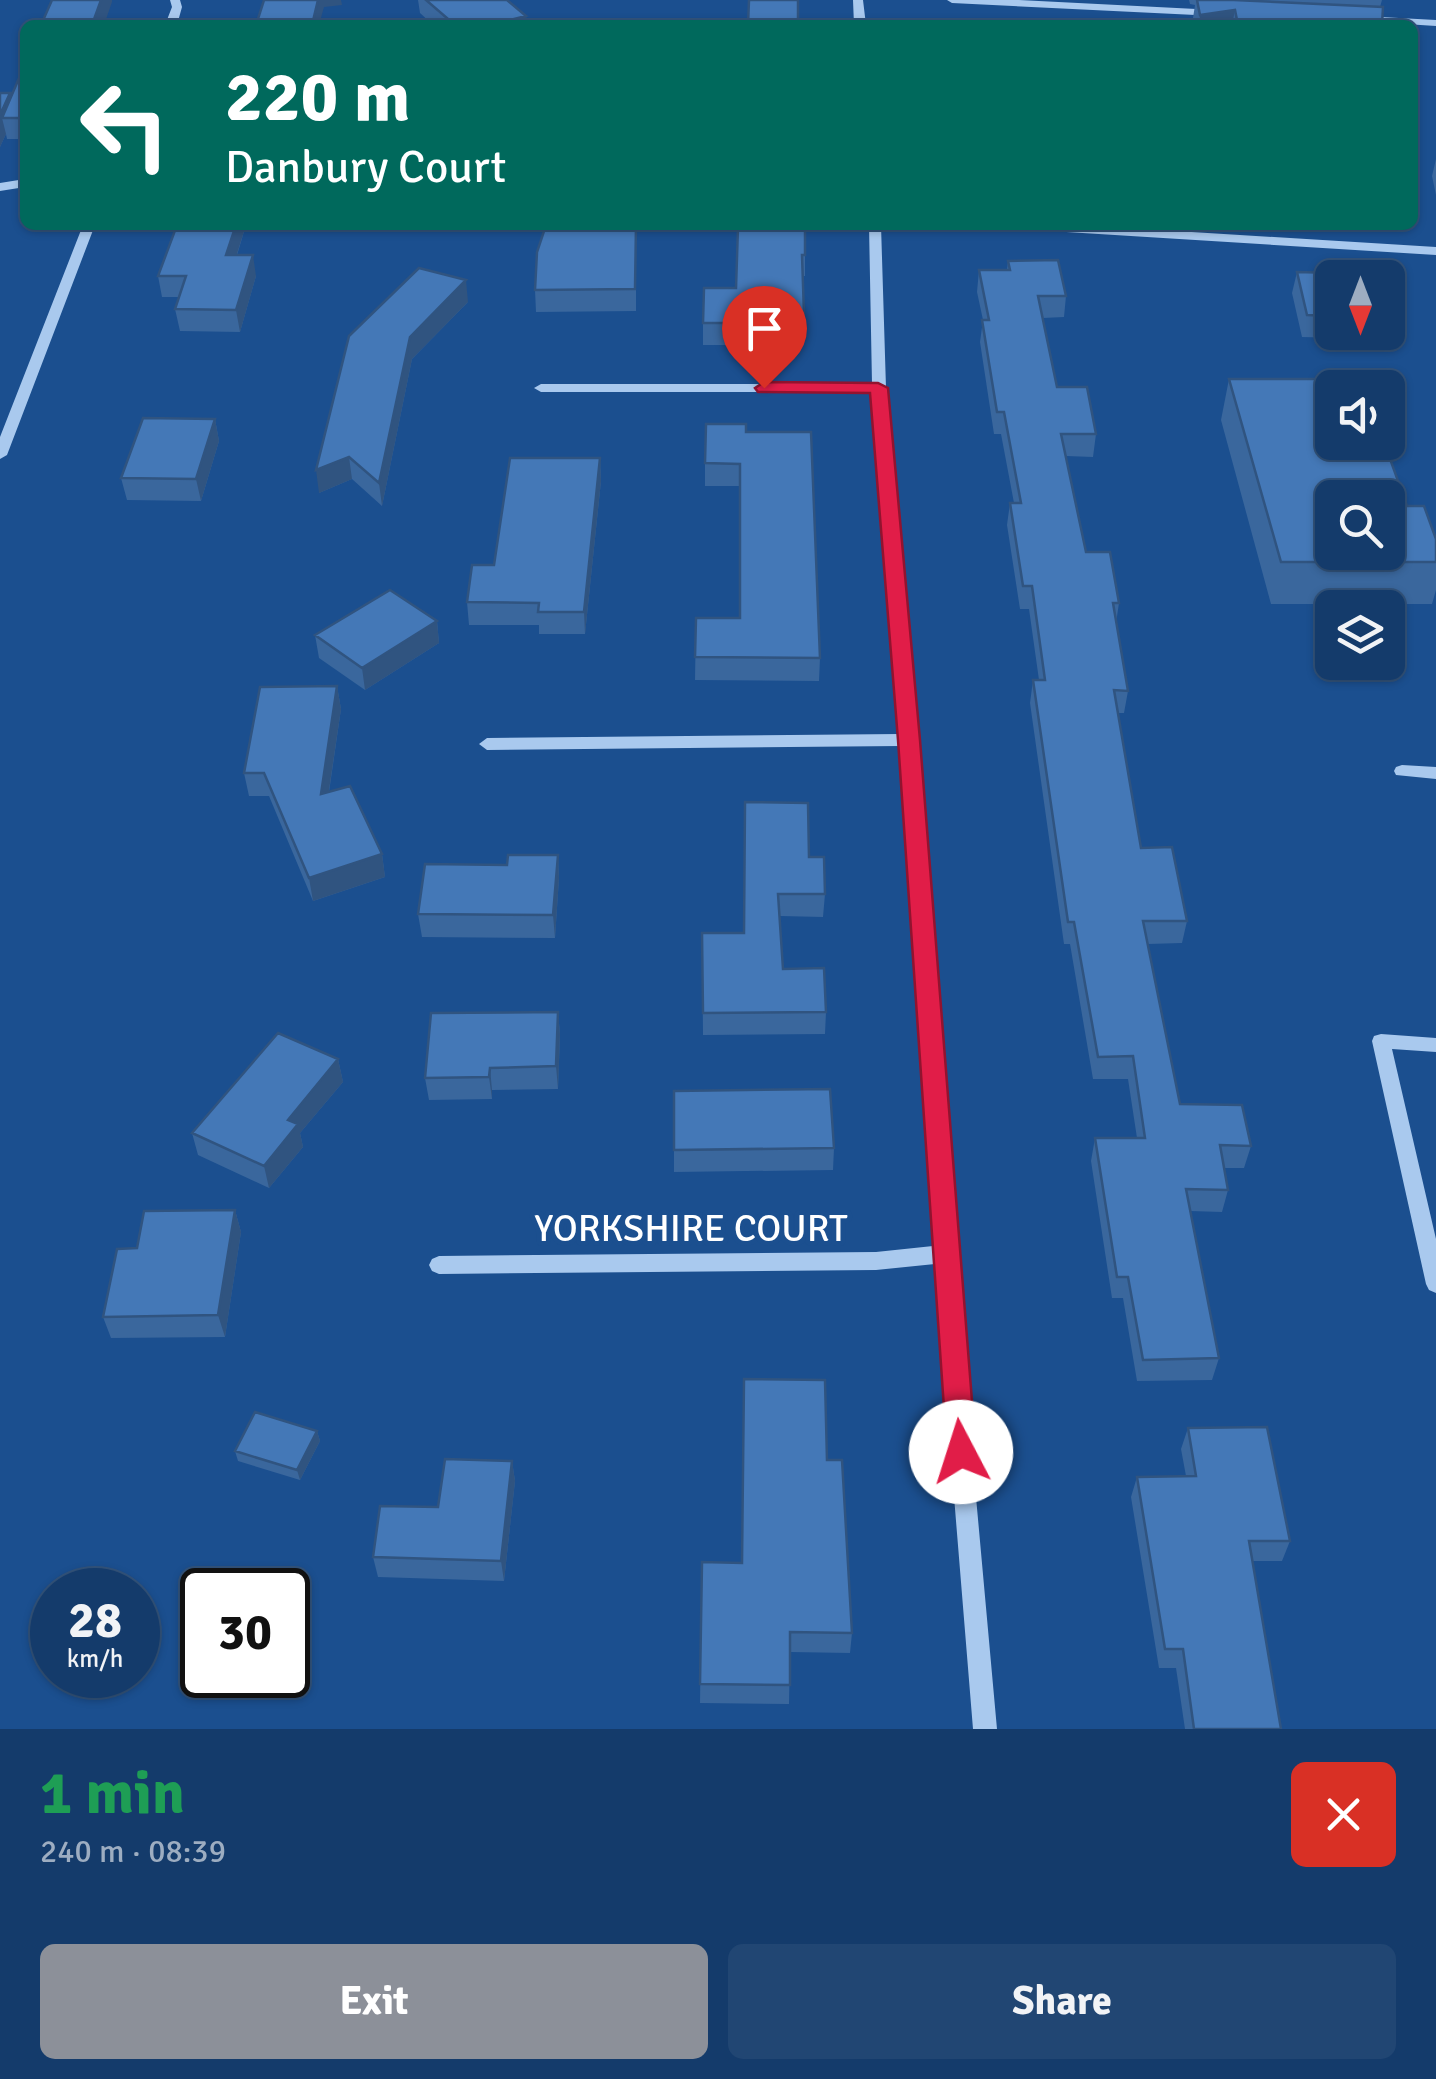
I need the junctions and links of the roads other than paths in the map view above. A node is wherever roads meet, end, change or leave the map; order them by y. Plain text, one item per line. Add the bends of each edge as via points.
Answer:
1 (952, 0) edge
2 (1223, 13) edge
3 (1339, 18) edge
4 (1378, 20) edge
5 (87, 230) edge
6 (875, 230) edge
7 (1095, 230) edge
8 (1436, 252) edge
9 (540, 388) dead end
10 (878, 388) junction
11 (0, 454) edge
12 (909, 740) junction
13 (487, 744) dead end
14 (1402, 770) dead end
15 (1436, 773) edge
16 (1436, 1046) edge
17 (944, 1254) junction
18 (439, 1265) dead end
19 (1436, 1284) edge
20 (985, 1729) edge

1 - 2 street
3 - 4 street
5 - 11 street
6 - 10 street
7 - 8 street
9 - 10 street
10 - 12 street
12 - 13 street
12 - 17 street
14 - 15 street
16 - 19 street via 1381,1041
17 - 18 street, YORKSHIRE COURT via 876,1261
17 - 20 street

